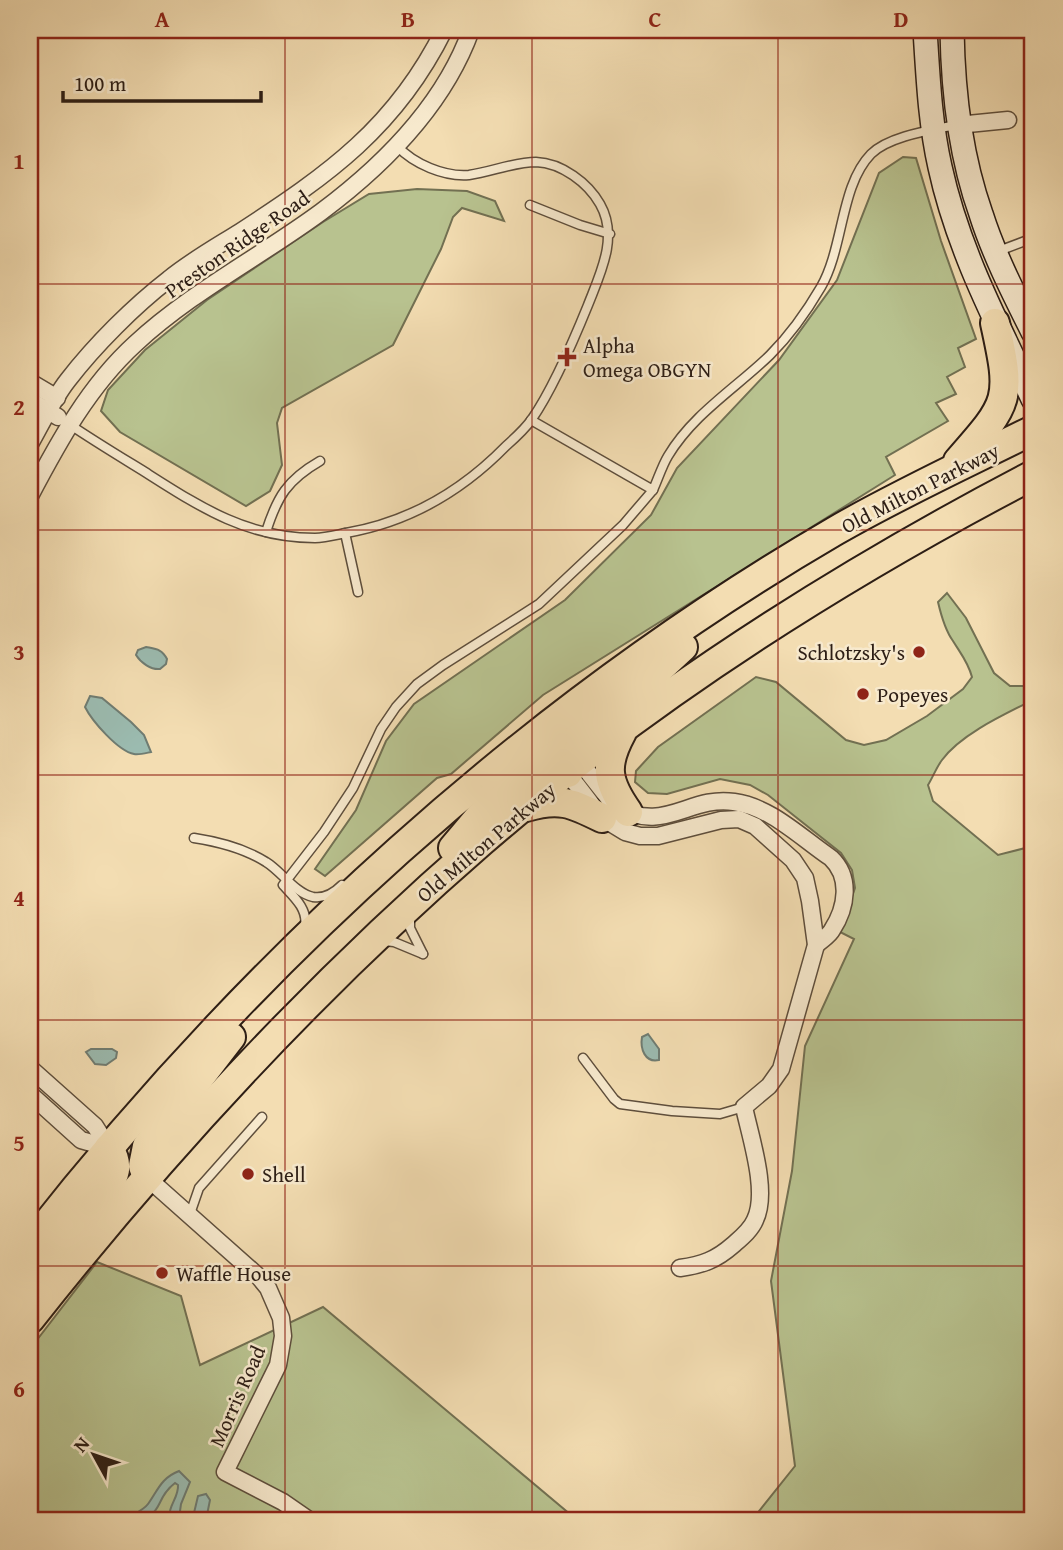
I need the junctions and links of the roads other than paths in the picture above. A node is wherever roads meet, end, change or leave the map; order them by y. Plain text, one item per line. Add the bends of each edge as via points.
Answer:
1 (444, 30) edge
2 (471, 30) edge
3 (925, 30) edge
4 (952, 30) edge
5 (1008, 120) dead end
6 (958, 125) junction
7 (933, 130) junction
8 (397, 146) junction
9 (530, 205) dead end
10 (610, 234) junction
11 (1033, 237) edge
12 (996, 252) junction
13 (995, 323) junction
14 (1033, 332) edge
15 (30, 382) edge
16 (1033, 399) edge
17 (30, 400) edge
18 (53, 405) junction
19 (531, 420) junction
20 (69, 424) junction
21 (1033, 430) edge
22 (30, 444) edge
23 (320, 461) dead end
24 (947, 473) junction
25 (1033, 475) edge
26 (653, 490) junction
27 (30, 496) edge
28 (266, 533) junction
29 (345, 533) junction
30 (358, 592) dead end
31 (623, 730) junction
32 (559, 749) junction
33 (461, 796) junction
34 (523, 807) junction
35 (427, 814) dead end
36 (615, 815) junction
37 (194, 838) dead end
38 (347, 880) dead end
39 (286, 882) junction
40 (418, 899) junction
41 (373, 940) junction
42 (816, 945) junction
43 (285, 958) junction
44 (254, 990) junction
45 (583, 1058) dead end
46 (30, 1068) edge
47 (30, 1094) edge
48 (744, 1107) junction
49 (262, 1116) dead end
50 (109, 1148) junction
51 (147, 1177) junction
52 (190, 1214) junction
53 (30, 1245) edge
54 (680, 1268) dead end
55 (30, 1286) edge
56 (30, 1319) edge
57 (309, 1520) edge

1 - 18 street, Preston Ridge Road via 427,64 378,128 337,165 169,278 118,324 67,381
2 - 8 street, Preston Ridge Road via 450,74
3 - 7 street
4 - 6 street
5 - 6 street
6 - 7 lane
6 - 12 street via 980,214
7 - 13 street via 955,222
7 - 26 lane via 873,152 856,174 837,246 822,285 800,321 770,355 704,412 668,455
8 - 10 lane via 409,159 438,171 466,175 537,162 556,166 589,189 602,206
8 - 20 street, Preston Ridge Road via 321,212 224,275 134,345
9 - 10 lane
10 - 19 lane via 602,270 582,319
11 - 12 lane
12 - 14 street
13 - 16 street
13 - 24 highway via 1006,383 1003,400 987,428
15 - 18 street
17 - 18 street
18 - 20 street
18 - 22 street, Preston Ridge Road
19 - 26 lane
19 - 29 lane via 489,464 443,498 396,521
20 - 27 street, Preston Ridge Road
20 - 28 lane via 201,508
21 - 24 highway, Old Milton Parkway
23 - 28 lane via 286,487
24 - 32 highway, Old Milton Parkway via 833,532 718,604
25 - 31 highway, Old Milton Parkway via 841,583
26 - 39 lane via 539,604 417,684 381,729 354,788
28 - 29 lane via 317,538
29 - 30 lane
31 - 32 highway, Old Milton Parkway
31 - 36 highway via 609,766
32 - 33 highway, Old Milton Parkway
32 - 34 highway, Old Milton Parkway
32 - 36 street
32 - 36 street via 614,805
32 - 40 highway via 480,816 443,859
33 - 35 lane
33 - 43 highway, Old Milton Parkway
34 - 36 highway via 559,801
34 - 40 highway, Old Milton Parkway
36 - 42 street via 625,832 648,837 721,820 739,819 755,827 793,860 805,878
36 - 42 street via 669,816 731,801 773,816 831,858 845,879 840,913 831,932
37 - 39 lane via 241,849 267,862
38 - 39 lane via 324,897 312,897
39 - 43 lane via 306,919
40 - 41 highway, Old Milton Parkway
40 - 41 lane via 410,928 424,954 391,941
41 - 51 highway, Old Milton Parkway via 262,1051
42 - 48 street via 780,1069 769,1086
43 - 44 highway, Old Milton Parkway
44 - 50 highway, Old Milton Parkway
44 - 51 highway via 232,1034 146,1146 143,1166
45 - 48 lane via 620,1104 720,1114
46 - 50 street, Morris Road via 96,1126
47 - 50 street, Morris Road via 81,1140
48 - 54 street via 759,1183 755,1221 714,1261
49 - 52 lane via 199,1188
50 - 51 street, Morris Road
50 - 53 highway, Old Milton Parkway
50 - 55 highway via 115,1158 112,1180
51 - 52 street, Morris Road
51 - 56 highway, Old Milton Parkway
52 - 57 street, Morris Road via 263,1282 277,1305 282,1327 278,1365 225,1472

